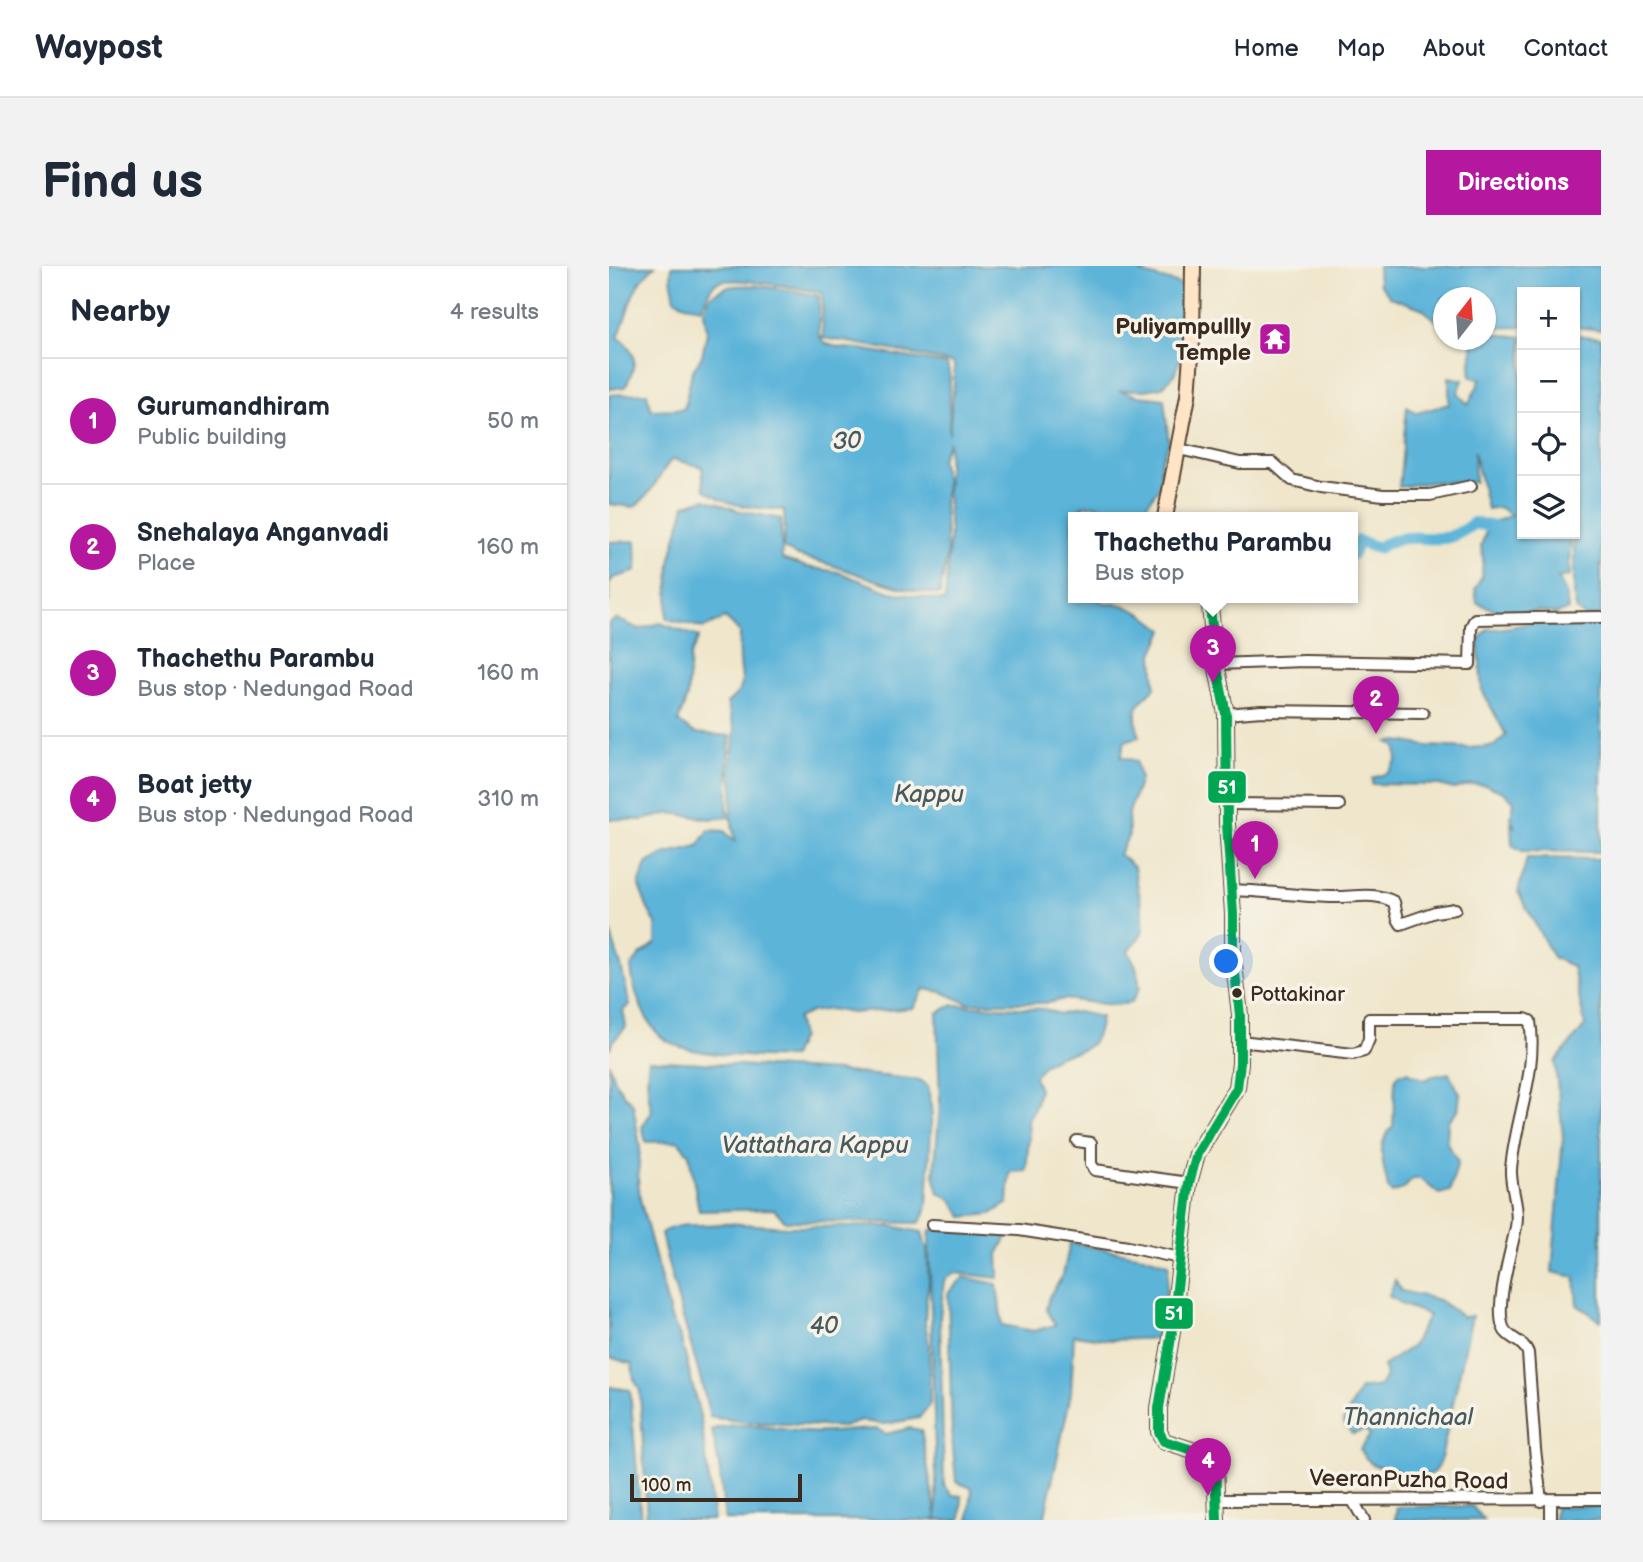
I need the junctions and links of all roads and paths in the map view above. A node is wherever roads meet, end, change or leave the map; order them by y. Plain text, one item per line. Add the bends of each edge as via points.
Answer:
1 (1193, 266) edge
2 (1179, 449) junction
3 (1471, 486) dead end
4 (1166, 512) edge
5 (1210, 603) edge
6 (1601, 617) edge
7 (1216, 664) junction
8 (1423, 713) dead end
9 (1226, 714) junction
10 (1227, 804) junction
11 (1339, 805) dead end
12 (1232, 890) junction
13 (1455, 909) dead end
14 (1240, 1041) junction
15 (1077, 1142) dead end
16 (1189, 1182) junction
17 (932, 1225) dead end
18 (1180, 1258) junction
19 (1352, 1499) junction
20 (1601, 1499) edge
21 (1216, 1500) junction
22 (1546, 1501) junction
23 (1217, 1520) edge
24 (1364, 1520) edge
25 (1551, 1520) edge

1 - 2 main road via 1188,396
2 - 3 street via 1240,463 1273,463 1291,480 1383,495 1430,495
2 - 4 main road
5 - 7 main road
6 - 7 street via 1475,619 1470,664
7 - 9 main road
8 - 9 street via 1261,710
9 - 10 main road
10 - 11 street
10 - 12 main road
12 - 13 street via 1387,898 1394,902 1401,924
12 - 14 main road
14 - 16 main road via 1237,1088 1197,1154
14 - 22 street via 1353,1054 1364,1051 1369,1019 1530,1021 1530,1069 1511,1172 1516,1222 1503,1285 1502,1326 1528,1353 1535,1448
15 - 16 street via 1091,1143 1095,1170
16 - 18 main road
17 - 18 street via 1019,1230
18 - 21 main road via 1159,1432 1164,1441 1208,1455 1215,1462
19 - 21 street, VeeranPuzha Road
19 - 22 street, VeeranPuzha Road
19 - 24 street
20 - 22 street, VeeranPuzha Road
21 - 23 main road
22 - 25 street

